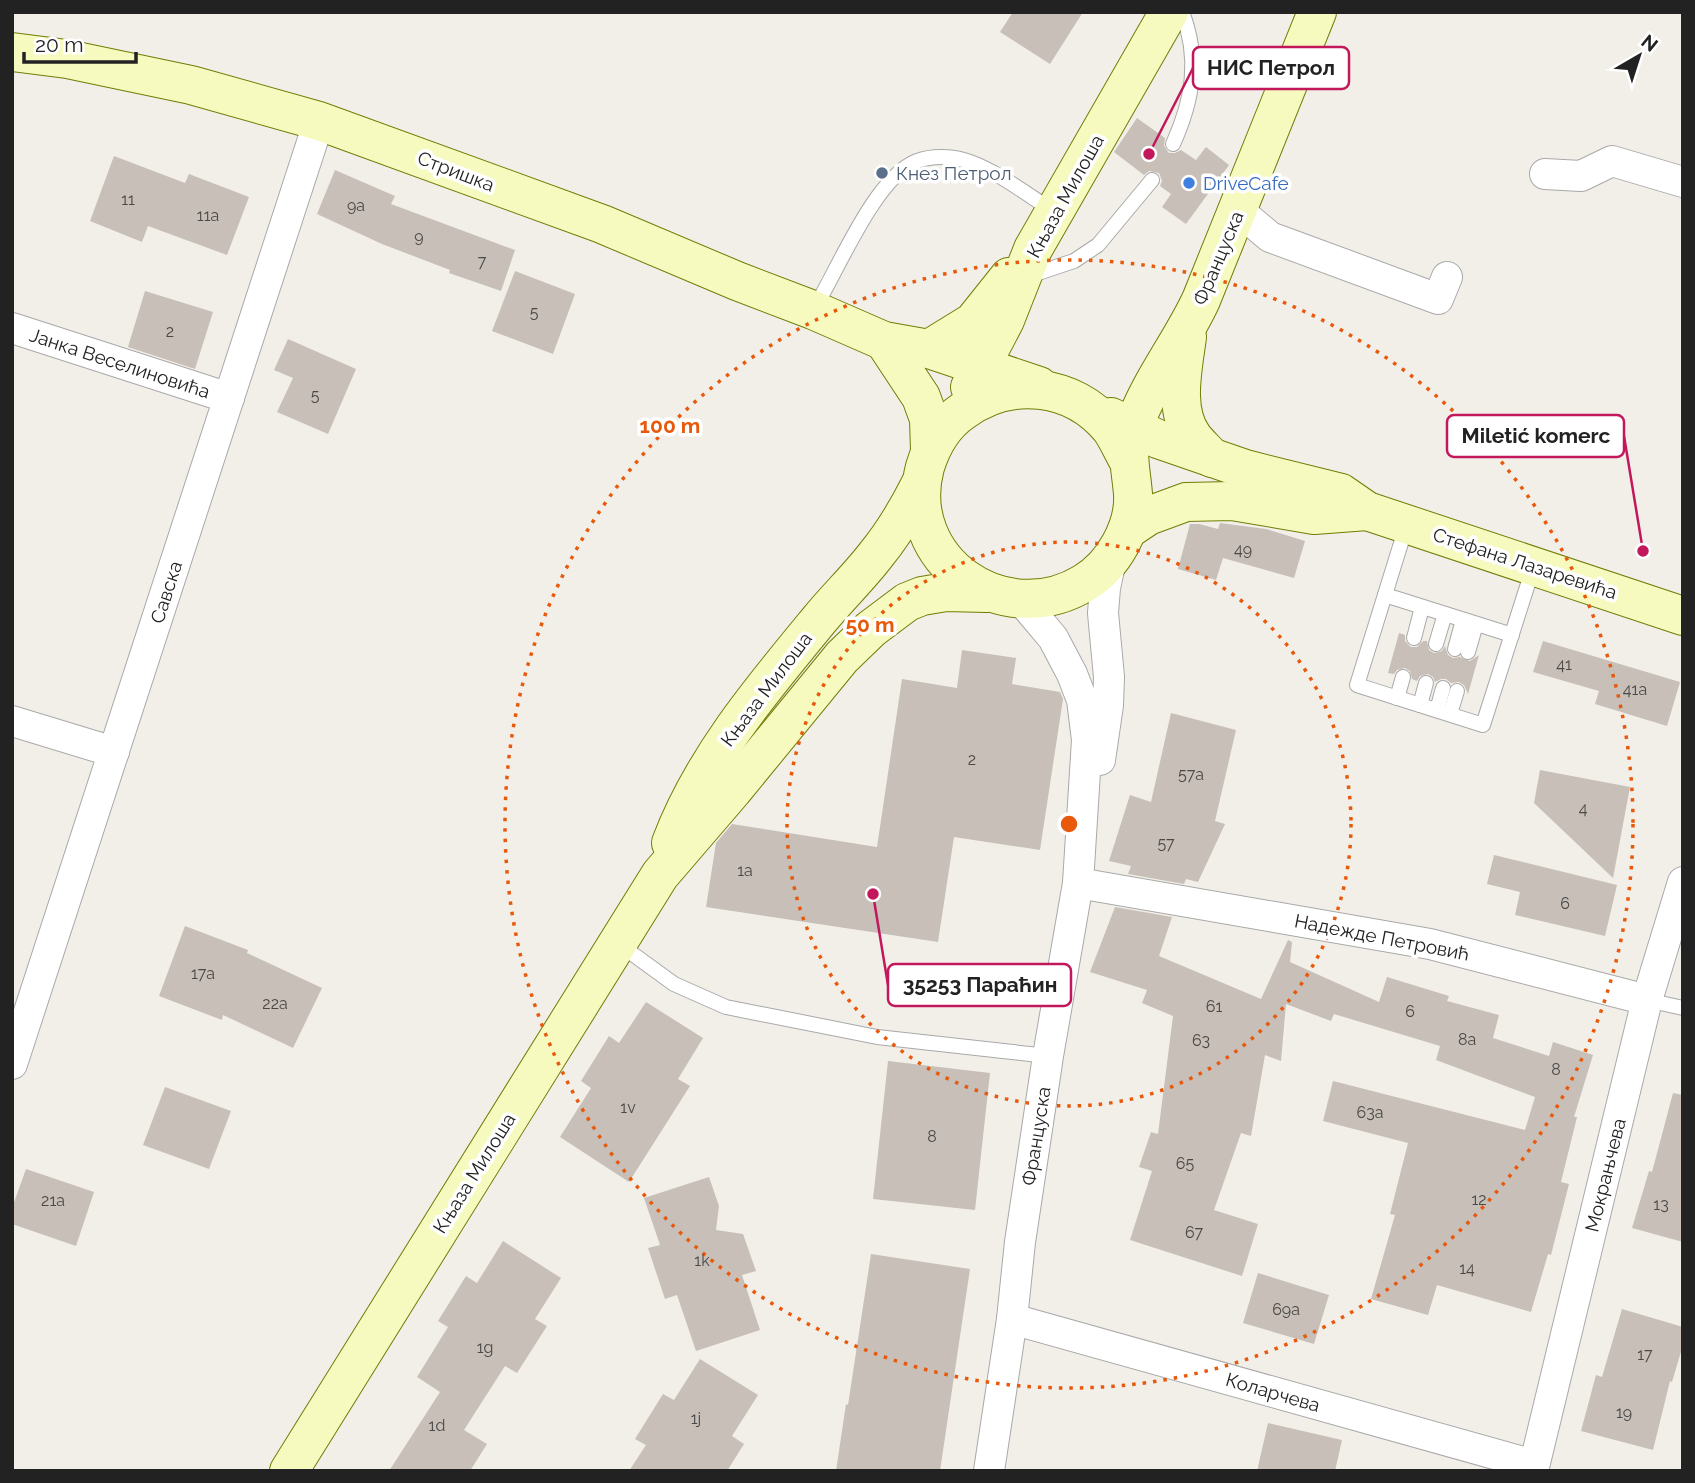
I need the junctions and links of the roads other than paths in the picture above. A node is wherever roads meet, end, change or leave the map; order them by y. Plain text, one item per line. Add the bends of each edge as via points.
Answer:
1 (1169, 12) edge
2 (1182, 12) edge
3 (1317, 12) edge
4 (12, 52) edge
5 (319, 121) junction
6 (1173, 144) dead end
7 (1545, 174) dead end
8 (1152, 180) dead end
9 (1683, 182) edge
10 (1238, 210) junction
11 (1054, 212) junction
12 (1027, 264) junction
13 (1447, 277) dead end
14 (813, 310) junction
15 (1189, 326) junction
16 (12, 328) edge
17 (884, 341) junction
18 (929, 349) junction
19 (983, 366) junction
20 (1067, 397) junction
21 (229, 398) junction
22 (1130, 444) junction
23 (934, 451) junction
24 (1212, 458) junction
25 (1367, 511) junction
26 (1407, 524) junction
27 (1119, 545) junction
28 (1533, 566) junction
29 (1385, 595) junction
30 (1004, 596) junction
31 (1422, 607) junction
32 (1445, 614) junction
33 (1683, 616) edge
34 (1469, 622) junction
35 (1512, 635) junction
36 (1414, 638) dead end
37 (1436, 644) dead end
38 (1461, 650) dead end
39 (1403, 677) dead end
40 (1426, 683) dead end
41 (1450, 690) dead end
42 (1397, 698) junction
43 (1420, 705) junction
44 (1444, 712) junction
45 (12, 720) edge
46 (114, 752) junction
47 (1084, 802) junction
48 (660, 875) junction
49 (1683, 881) edge
50 (1078, 883) junction
51 (617, 943) junction
52 (1647, 1000) junction
53 (1683, 1008) edge
54 (1048, 1056) junction
55 (12, 1064) edge
56 (1012, 1319) junction
57 (1533, 1468) edge
58 (289, 1471) edge
59 (989, 1471) edge

1 - 11 main road, Књаза Милоша
2 - 6 lane via 1194,65
3 - 10 main road, Француска
4 - 5 main road, Стришка via 191,85
5 - 14 main road, Стришка via 602,224
5 - 21 street, Савска
7 - 9 street via 1581,176 1612,162
8 - 12 lane via 1098,245 1074,261
10 - 13 street via 1270,237 1438,299
10 - 15 main road, Француска
11 - 12 main road, Књаза Милоша
11 - 14 lane via 971,162 935,157 917,161 900,171 880,194
12 - 18 main road via 973,322
12 - 19 main road, Књаза Милоша
14 - 17 main road, Стришка
15 - 22 main road, Француска via 1150,390
15 - 24 main road via 1181,392 1184,418 1192,436
16 - 21 street, Јанка Веселиновића
17 - 18 main road, Стришка
17 - 23 main road via 921,397
18 - 19 main road, Стришка
19 - 20 main road, Стефана Лазаревића
19 - 23 main road, Књаза Милоша
20 - 22 main road, Стефана Лазаревића
20 - 23 main road via 1014,388 979,399
21 - 46 street, Савска
22 - 24 main road, Стефана Лазаревића
22 - 27 main road via 1133,496
23 - 30 main road via 923,517 936,549 958,575
23 - 48 main road, Књаза Милоша via 903,518 723,744 684,809
24 - 25 main road, Стефана Лазаревића via 1341,493
25 - 26 main road, Стефана Лазаревића
25 - 27 main road, Стефана Лазаревића via 1314,515 1233,501 1186,502 1148,516
26 - 28 main road, Стефана Лазаревића
26 - 29 lane
27 - 30 main road via 1086,583 1055,596
27 - 47 street, Француска via 1105,587 1103,613 1109,677 1105,735 1097,774
28 - 33 main road, Стефана Лазаревића
28 - 35 lane
29 - 31 lane
29 - 42 lane via 1357,685
30 - 47 street, Француска via 1053,638 1072,674 1082,700 1087,740
30 - 48 main road, Књаза Милоша via 946,592 922,596 871,629 835,664
31 - 32 lane
31 - 36 lane
32 - 34 lane
32 - 37 lane
34 - 35 lane
34 - 38 lane
35 - 44 lane via 1483,725
39 - 42 lane
40 - 43 lane
41 - 44 lane
42 - 43 lane
43 - 44 lane
45 - 46 street
46 - 55 street, Савска
47 - 50 street, Француска
48 - 51 main road, Књаза Милоша
49 - 52 street, Мокрањчева
50 - 52 street, Надежде Петровић via 1430,944
50 - 54 street, Француска
51 - 54 lane via 674,984 726,1007 877,1037
51 - 58 main road, Књаза Милоша
52 - 53 lane, Надежде Петровић
52 - 57 street, Мокрањчева
54 - 56 street, Француска
56 - 57 street, Коларчева
56 - 59 street, Француска

